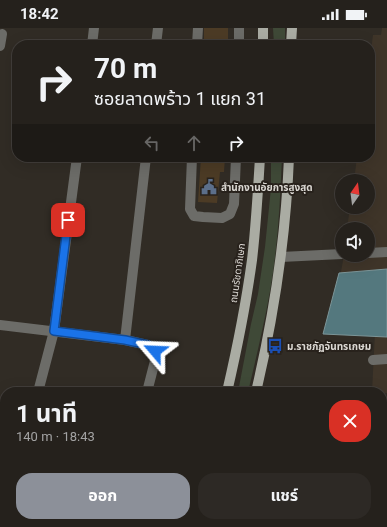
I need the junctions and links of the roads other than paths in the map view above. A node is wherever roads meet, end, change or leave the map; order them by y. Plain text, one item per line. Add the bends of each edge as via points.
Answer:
1 (94, 28) edge
2 (158, 28) edge
3 (198, 28) edge
4 (239, 28) edge
5 (264, 28) edge
6 (292, 28) edge
7 (2, 34) dead end
8 (93, 40) edge
9 (157, 40) edge
10 (197, 40) edge
11 (239, 40) edge
12 (263, 40) edge
13 (291, 40) edge
14 (0, 46) edge
15 (76, 162) edge
16 (145, 162) edge
17 (192, 162) edge
18 (236, 162) edge
19 (260, 162) edge
20 (289, 162) edge
21 (387, 252) edge
22 (375, 253) edge
23 (335, 254) edge
24 (281, 257) junction
25 (0, 325) edge
26 (54, 331) junction
27 (125, 340) junction
28 (387, 359) edge
29 (374, 360) dead end
30 (39, 387) edge
31 (148, 387) edge
32 (228, 387) edge
33 (257, 387) edge

1 - 8 street
2 - 9 street
3 - 10 street
4 - 11 street
5 - 12 main road
6 - 13 main road
7 - 14 street
15 - 26 street
16 - 27 street
17 - 18 street via 190,209 194,216 222,218 230,214 234,204
19 - 32 main road, ถนนรัชดาภิเษก via 252,261
20 - 24 main road
21 - 22 street
23 - 24 street
24 - 33 main road via 276,297
25 - 26 street
26 - 27 street
26 - 30 street
27 - 31 street via 148,345 155,351 156,358
28 - 29 street

